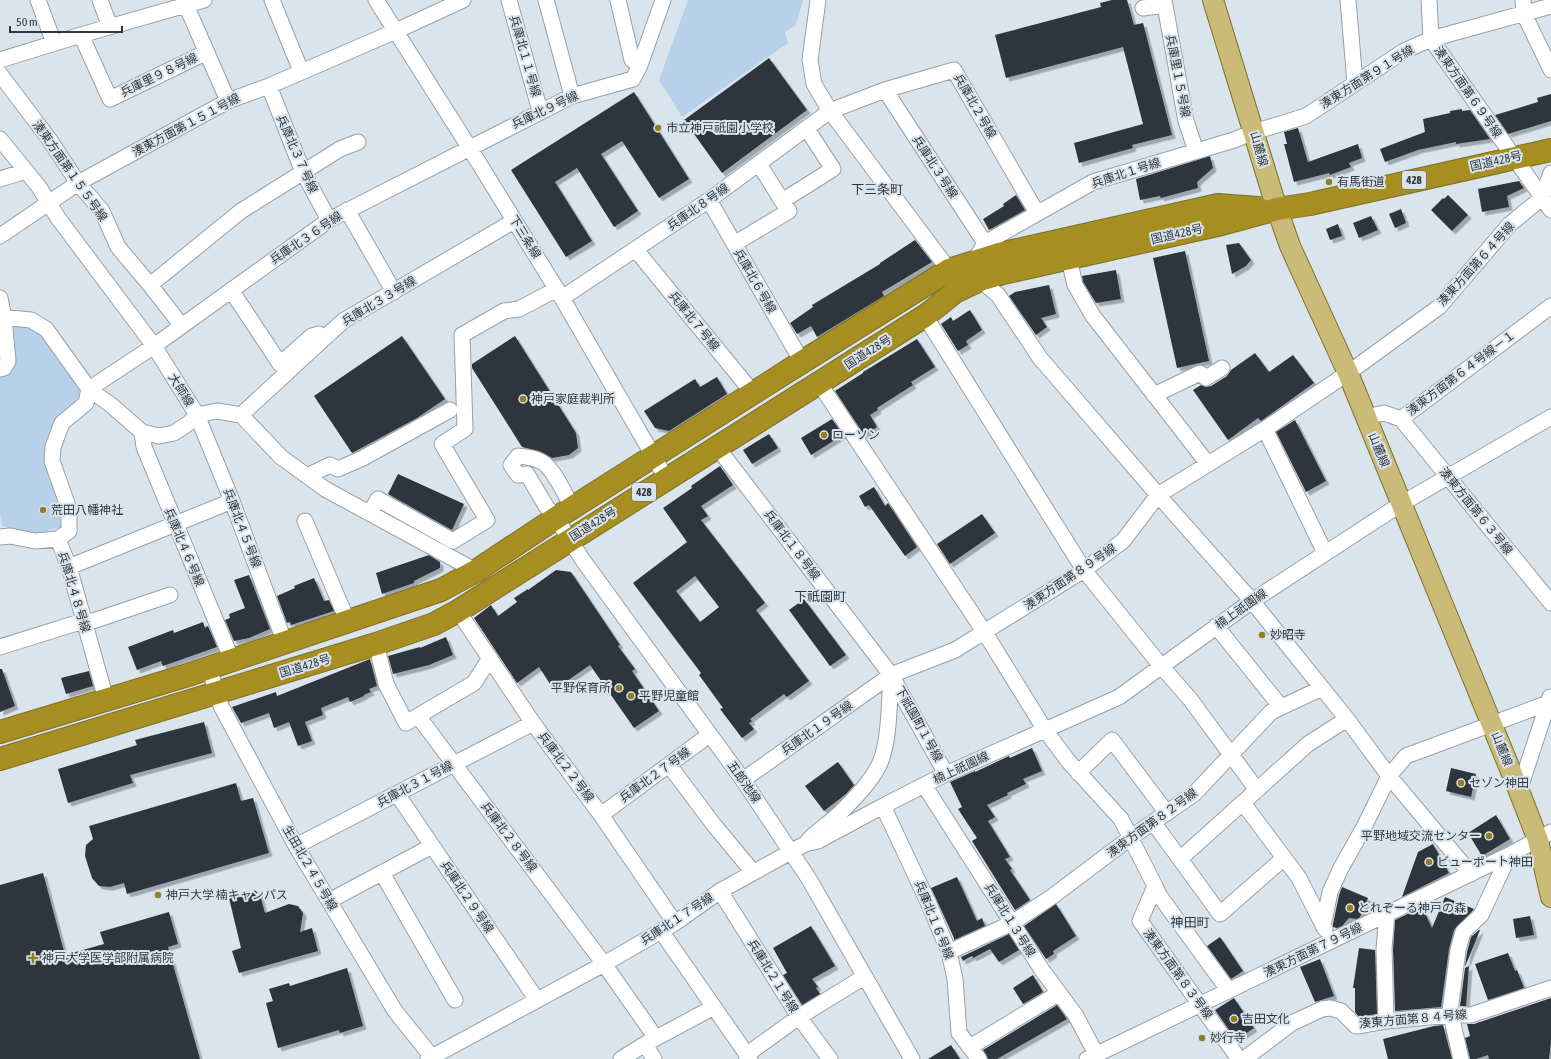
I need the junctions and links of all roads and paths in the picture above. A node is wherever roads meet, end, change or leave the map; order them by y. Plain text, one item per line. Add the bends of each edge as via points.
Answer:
1 (38, 0) edge
2 (100, 0) edge
3 (204, 0) edge
4 (272, 0) edge
5 (376, 0) edge
6 (463, 0) edge
7 (509, 0) edge
8 (546, 0) edge
9 (618, 0) edge
10 (663, 0) edge
11 (818, 0) edge
12 (1213, 0) edge
13 (1348, 0) edge
14 (1429, 0) edge
15 (1165, 2) edge
16 (185, 3) edge
17 (1551, 6) edge
18 (1523, 7) edge
19 (1143, 8) dead end
20 (110, 27) junction
21 (396, 31) junction
22 (81, 35) junction
23 (1431, 39) junction
24 (54, 43) junction
25 (207, 52) junction
26 (0, 60) edge
27 (640, 65) junction
28 (1551, 70) edge
29 (301, 71) junction
30 (0, 74) edge
31 (1355, 83) junction
32 (269, 86) junction
33 (885, 90) junction
34 (572, 96) junction
35 (228, 101) junction
36 (540, 111) junction
37 (830, 111) junction
38 (806, 129) junction
39 (1254, 132) junction
40 (0, 139) edge
41 (358, 142) dead end
42 (469, 147) junction
43 (1551, 150) edge
44 (1196, 152) junction
45 (1513, 157) junction
46 (759, 164) junction
47 (26, 171) junction
48 (303, 172) junction
49 (1551, 173) edge
50 (0, 179) edge
51 (78, 183) junction
52 (1542, 198) junction
53 (709, 200) junction
54 (782, 200) junction
55 (49, 203) junction
56 (1276, 209) junction
57 (347, 210) junction
58 (1551, 210) edge
59 (1037, 213) junction
60 (329, 220) junction
61 (514, 221) junction
62 (0, 236) edge
63 (984, 243) junction
64 (734, 244) junction
65 (636, 250) junction
66 (1069, 259) junction
67 (949, 270) junction
68 (977, 271) junction
69 (150, 285) junction
70 (231, 290) junction
71 (394, 292) junction
72 (560, 293) junction
73 (0, 298) edge
74 (1551, 306) edge
75 (925, 316) junction
76 (2, 317) edge
77 (182, 326) junction
78 (334, 330) junction
79 (154, 346) junction
80 (802, 362) junction
81 (1222, 368) dead end
82 (0, 369) edge
83 (1348, 373) junction
84 (819, 383) junction
85 (89, 389) junction
86 (753, 393) junction
87 (1154, 395) junction
88 (450, 410) dead end
89 (197, 415) junction
90 (241, 415) junction
91 (1366, 417) junction
92 (1551, 417) edge
93 (1401, 419) junction
94 (1265, 429) junction
95 (142, 432) junction
96 (717, 447) junction
97 (653, 456) junction
98 (1208, 464) junction
99 (307, 476) junction
100 (1448, 477) junction
101 (666, 478) junction
102 (1158, 495) junction
103 (232, 501) junction
104 (1401, 504) junction
105 (564, 512) junction
106 (370, 513) junction
107 (306, 521) dead end
108 (175, 524) junction
109 (0, 537) edge
110 (58, 539) junction
111 (570, 539) junction
112 (1325, 553) junction
113 (69, 567) junction
114 (1084, 570) junction
115 (476, 571) junction
116 (170, 595) dead end
117 (1252, 601) junction
118 (1551, 603) edge
119 (458, 610) junction
120 (83, 621) junction
121 (348, 622) junction
122 (1216, 626) junction
123 (985, 633) junction
124 (286, 643) junction
125 (376, 644) junction
126 (0, 647) edge
127 (490, 658) junction
128 (232, 660) junction
129 (1161, 666) junction
130 (209, 668) junction
131 (891, 675) junction
132 (1322, 688) junction
133 (216, 692) junction
134 (1549, 698) edge
135 (106, 699) junction
136 (1281, 707) junction
137 (418, 716) junction
138 (1347, 719) junction
139 (533, 723) junction
140 (1492, 724) junction
141 (1045, 730) junction
142 (0, 732) edge
143 (709, 735) junction
144 (1231, 755) junction
145 (0, 759) edge
146 (454, 764) junction
147 (669, 765) junction
148 (1078, 773) junction
149 (946, 774) junction
150 (1389, 776) junction
151 (743, 780) junction
152 (924, 784) junction
153 (1257, 790) junction
154 (1519, 791) junction
155 (397, 794) junction
156 (1243, 803) junction
157 (883, 806) junction
158 (1166, 813) junction
159 (602, 815) junction
160 (1153, 822) junction
161 (1544, 836) edge
162 (1130, 838) junction
163 (805, 844) junction
164 (296, 846) junction
165 (432, 846) junction
166 (791, 853) junction
167 (1509, 856) junction
168 (1284, 858) junction
169 (1180, 859) junction
170 (753, 872) junction
171 (382, 873) junction
172 (1471, 874) junction
173 (1155, 886) junction
174 (720, 891) junction
175 (1551, 897) edge
176 (329, 901) junction
177 (1387, 913) junction
178 (675, 923) junction
179 (1012, 923) junction
180 (1323, 926) junction
181 (661, 931) junction
182 (1331, 942) junction
183 (949, 952) junction
184 (604, 964) junction
185 (864, 977) junction
186 (1551, 988) edge
187 (1229, 991) junction
188 (1059, 993) junction
189 (455, 1000) dead end
190 (538, 1000) junction
191 (1200, 1005) junction
192 (714, 1007) junction
193 (1452, 1015) junction
194 (799, 1017) junction
195 (1386, 1021) junction
196 (651, 1041) junction
197 (974, 1053) edge
198 (748, 1057) edge
199 (1091, 1057) edge
200 (432, 1058) edge
201 (621, 1059) edge
202 (654, 1059) edge
203 (830, 1059) edge
204 (912, 1059) edge
205 (1239, 1059) edge
206 (1244, 1059) edge
207 (1462, 1059) edge

1 - 24 street
2 - 20 street
3 - 16 street
4 - 29 street
5 - 21 street, 下三条線
6 - 21 street, 湊東方面第１５１号線
7 - 36 street, 兵庫北１１号線
8 - 34 street
9 - 27 street via 632,60
10 - 27 street, 兵庫北９号線
11 - 37 street via 810,60 814,84
12 - 39 main road, 山麓線
13 - 31 street
14 - 23 street, 湊東方面第６９号線
15 - 19 street
15 - 44 street, 兵庫里１５号線 via 1186,121
16 - 20 street
16 - 25 street
17 - 18 street, 湊東方面第９１号線
18 - 23 street, 湊東方面第９１号線
18 - 28 street
20 - 22 street
21 - 29 street, 湊東方面第１５１号線
21 - 42 street, 下三条線
22 - 24 street
22 - 25 street, 兵庫里９８号線 via 110,99
23 - 31 street, 湊東方面第９１号線 via 1404,51
23 - 45 street, 湊東方面第６９号線
24 - 26 street
25 - 35 street
27 - 34 street, 兵庫北９号線 via 633,79
29 - 32 street, 湊東方面第１５１号線
30 - 51 street, 湊東方面第１５５号線 via 49,139
31 - 39 street, 湊東方面第９１号線 via 1306,116
32 - 35 street, 湊東方面第１５１号線
32 - 48 street, 兵庫北３７号線
33 - 37 street, 兵庫北２号線
33 - 59 street, 兵庫北２号線 via 954,70
33 - 63 street, 兵庫北３号線
34 - 36 street, 兵庫北９号線
35 - 51 street, 湊東方面第１５１号線
36 - 42 street, 兵庫北９号線
37 - 38 street, 兵庫北８号線
37 - 67 street
38 - 46 street, 兵庫北８号線
38 - 54 street via 833,170
39 - 44 street, 兵庫北１号線
39 - 56 main road, 山麓線
40 - 47 street, 大師線
41 - 48 street via 340,149
42 - 57 street, 兵庫北３６号線
42 - 61 street, 下三条線
43 - 45 highway, 国道428号 / 428
44 - 59 street, 兵庫北１号線 via 1093,182
45 - 52 street, 湊東方面第６９号線
45 - 56 highway, 国道428号 / 428 via 1310,204
46 - 53 street, 兵庫北８号線
46 - 54 street
47 - 50 street
47 - 55 street, 大師線
48 - 60 street, 兵庫北３７号線
48 - 69 street via 241,211
49 - 52 street
51 - 55 street, 湊東方面第１５１号線
51 - 69 street, 湊東方面第１５５号線 via 102,211 118,247
52 - 58 street, 湊東方面第６９号線
52 - 83 street, 湊東方面第６４号線 via 1510,224 1439,307
53 - 64 street, 兵庫北６号線
53 - 65 street, 兵庫北８号線
54 - 64 street via 789,211
55 - 62 street, 湊東方面第１５１号線
55 - 79 street, 大師線
56 - 66 highway, 国道428号 / 428 via 1215,226
56 - 68 highway, 国道428号 / 428 via 1218,205 999,254
56 - 83 main road, 山麓線 via 1290,246
57 - 60 street, 兵庫北３６号線
57 - 71 street
59 - 63 street, 兵庫北１号線
60 - 70 street, 兵庫北３６号線
61 - 71 street, 兵庫北３３号線
61 - 72 street, 下三条線
63 - 68 street
64 - 80 street, 兵庫北６号線
65 - 72 street, 兵庫北８号線
65 - 86 street, 兵庫北７号線
66 - 68 highway, 国道428号 / 428 via 1003,273
66 - 87 street via 1075,285 1093,316
67 - 68 highway, 国道428号 / 428
67 - 80 highway, 国道428号 / 428
68 - 75 highway, 国道428号 / 428
68 - 102 street via 998,295 1040,358
69 - 77 street, 湊東方面第１５５号線
70 - 77 street, 兵庫北３６号線
70 - 78 street via 280,364 312,336
71 - 78 street, 兵庫北３３号線 via 343,321
72 - 97 street, 下三条線
72 - 106 street, 兵庫北８号線 via 519,309 504,311 462,335 466,429 442,444 487,520 453,541 378,498
73 - 76 street
74 - 93 street, 湊東方面第６４号線－１
75 - 84 highway, 国道428号 / 428
75 - 114 street
76 - 82 street via 8,361 4,368
76 - 85 street via 31,320 46,329
77 - 79 street, 兵庫北３６号線
78 - 90 street, 兵庫北３３号線
79 - 85 street
79 - 89 street, 大師線
80 - 86 highway, 国道428号 / 428
81 - 87 street via 1206,378 1200,373
83 - 91 main road, 山麓線
83 - 94 street, 湊東方面第８９号線
84 - 96 highway, 国道428号 / 428
84 - 123 street
85 - 95 street
85 - 110 street, 兵庫北４８号線 via 86,403 62,423 53,447 52,461 69,509 69,530
86 - 97 highway, 国道428号 / 428
87 - 98 street
88 - 99 street via 363,458 338,469 330,465
89 - 90 street, 大師線 via 217,411
89 - 95 street via 174,433 159,436
89 - 103 street, 兵庫北４５号線
90 - 99 street via 281,457
91 - 93 street, 湊東方面第６４号線－１ via 1384,413
91 - 104 main road, 山麓線
92 - 100 street, 楠上祇園線
93 - 100 street, 湊東方面第６３号線
94 - 98 street, 湊東方面第８９号線
94 - 112 street
95 - 108 street, 兵庫北４６号線 via 144,447
96 - 101 highway, 国道428号 / 428
96 - 131 street, 兵庫北１８号線
97 - 101 street, 下三条線
97 - 105 highway, 国道428号 / 428
98 - 102 street, 湊東方面第８９号線
99 - 106 street
100 - 104 street, 楠上祇園線
100 - 118 street, 湊東方面第６３号線
101 - 111 highway, 国道428号 / 428
102 - 114 street, 湊東方面第８９号線 via 1123,541
102 - 117 street
103 - 108 street
103 - 124 street, 兵庫北４５号線
104 - 112 street, 楠上祇園線
104 - 140 main road, 山麓線
105 - 111 street, 五郎池線
105 - 115 highway, 国道428号 / 428
106 - 115 street
107 - 121 street
108 - 113 street
108 - 128 street, 兵庫北４６号線
109 - 110 street via 10,536 35,541
110 - 113 street, 兵庫北４８号線
111 - 119 highway, 国道428号 / 428
111 - 143 street, 五郎池線
112 - 117 street, 楠上祇園線
113 - 120 street, 兵庫北４８号線
114 - 123 street, 湊東方面第８９号線
114 - 129 street
115 - 121 highway, 国道428号 / 428 via 440,590
116 - 120 street via 93,621
117 - 122 street, 楠上祇園線
117 - 132 street
119 - 125 highway, 国道428号 / 428 via 434,624
119 - 127 street, 兵庫北２２号線
120 - 126 street
120 - 135 street, 兵庫北４８号線
121 - 124 highway, 国道428号 / 428
122 - 129 street, 楠上祇園線
122 - 136 street
123 - 131 street, 湊東方面第８９号線 via 955,650
123 - 141 street
124 - 128 highway, 国道428号 / 428
125 - 133 highway, 国道428号 / 428
125 - 137 street via 386,684 406,723
127 - 137 street via 474,683
127 - 139 street, 兵庫北２２号線
128 - 130 highway, 国道428号 / 428
129 - 141 street, 楠上祇園線 via 1119,697
129 - 144 street
130 - 133 street, 生田北２４５号線
130 - 135 highway, 国道428号 / 428
131 - 149 street, 下祇園町１号線
131 - 151 street, 兵庫北１９号線
131 - 163 street via 885,743 879,764 855,797
132 - 136 street, 湊東方面第８２号線
132 - 138 street
133 - 145 highway, 国道428号 / 428
133 - 164 street, 生田北２４５号線 via 221,706
134 - 140 street, 湊東方面第７９号線
134 - 154 street
135 - 142 highway, 国道428号 / 428
136 - 144 street, 湊東方面第８２号線 via 1271,712
137 - 146 street, 兵庫北２８号線
138 - 150 street
138 - 153 street via 1308,744
139 - 146 street, 兵庫北３１号線
139 - 159 street, 兵庫北２２号線
140 - 150 street, 湊東方面第７９号線 via 1406,756
140 - 154 main road, 山麓線
141 - 148 street
141 - 149 street, 楠上祇園線
143 - 147 street, 兵庫北２７号線
143 - 151 street, 五郎池線
144 - 153 street
144 - 158 street, 湊東方面第８２号線 via 1194,794
146 - 155 street, 兵庫北３１号線
146 - 184 street, 兵庫北２８号線
147 - 159 street, 兵庫北２７号線
147 - 170 street
148 - 158 street via 1112,740
148 - 162 street via 1121,819
149 - 152 street, 楠上祇園線
150 - 172 street
150 - 180 street, 湊東方面第７９号線 via 1330,892
151 - 166 street, 五郎池線
152 - 157 street, 兵庫北１７号線
152 - 179 street, 兵庫北１３号線
153 - 156 street
154 - 161 main road, 山麓線
155 - 164 street, 兵庫北３１号線
155 - 165 street, 兵庫北２９号線
156 - 168 street
156 - 169 street
157 - 163 street, 兵庫北１７号線 via 818,842
157 - 183 street, 兵庫北１６号線
158 - 160 street, 湊東方面第８２号線
159 - 178 street, 兵庫北２２号線
160 - 162 street, 湊東方面第８２号線
160 - 169 street
161 - 167 street, 湊東方面第７９号線
161 - 175 main road, 山麓線
162 - 173 street
162 - 179 street, 湊東方面第８２号線 via 1053,896
163 - 166 street, 兵庫北１７号線
164 - 176 street, 生田北２４５号線
165 - 171 street
165 - 190 street, 兵庫北２９号線
166 - 170 street, 兵庫北１７号線
166 - 185 street, 五郎池線 via 809,879
167 - 172 street, 湊東方面第７９号線
167 - 193 street via 1481,915 1463,932 1450,1010
168 - 169 street via 1220,914
168 - 180 street via 1299,878
170 - 174 street, 兵庫北１７号線
171 - 176 street
171 - 189 street
172 - 177 street, 湊東方面第７９号線
173 - 187 street
173 - 191 street, 湊東方面第８３号線 via 1140,921
174 - 178 street, 兵庫北１７号線
174 - 194 street, 兵庫北２１号線
176 - 200 street, 生田北２４５号線 via 395,1011
177 - 182 street, 湊東方面第７９号線
177 - 195 street via 1384,949
178 - 181 street, 兵庫北１７号線
179 - 183 street, 湊東方面第８２号線
179 - 188 street, 兵庫北１３号線
180 - 182 street
181 - 184 street, 兵庫北１７号線
181 - 192 street
182 - 187 street, 湊東方面第７９号線
183 - 197 street, 兵庫北１６号線 via 955,979 959,1033
184 - 190 street, 兵庫北１７号線
184 - 196 street, 兵庫北２８号線
185 - 194 street
185 - 204 street, 五郎池線
186 - 193 street, 湊東方面第８４号線 via 1471,1015
187 - 191 street, 湊東方面第７９号線
188 - 197 street
188 - 199 street, 兵庫北１３号線 via 1076,1016
190 - 200 street, 兵庫北１７号線
191 - 199 street, 湊東方面第７９号線
191 - 205 street, 湊東方面第８３号線
192 - 196 street
192 - 198 street
193 - 195 street, 湊東方面第８４号線
193 - 207 street
194 - 198 street
194 - 203 street, 兵庫北２１号線
195 - 206 street, 湊東方面第８４号線 via 1356,1026 1341,1012 1330,1008 1322,1009 1292,1023
196 - 201 street
196 - 202 street, 兵庫北２８号線

